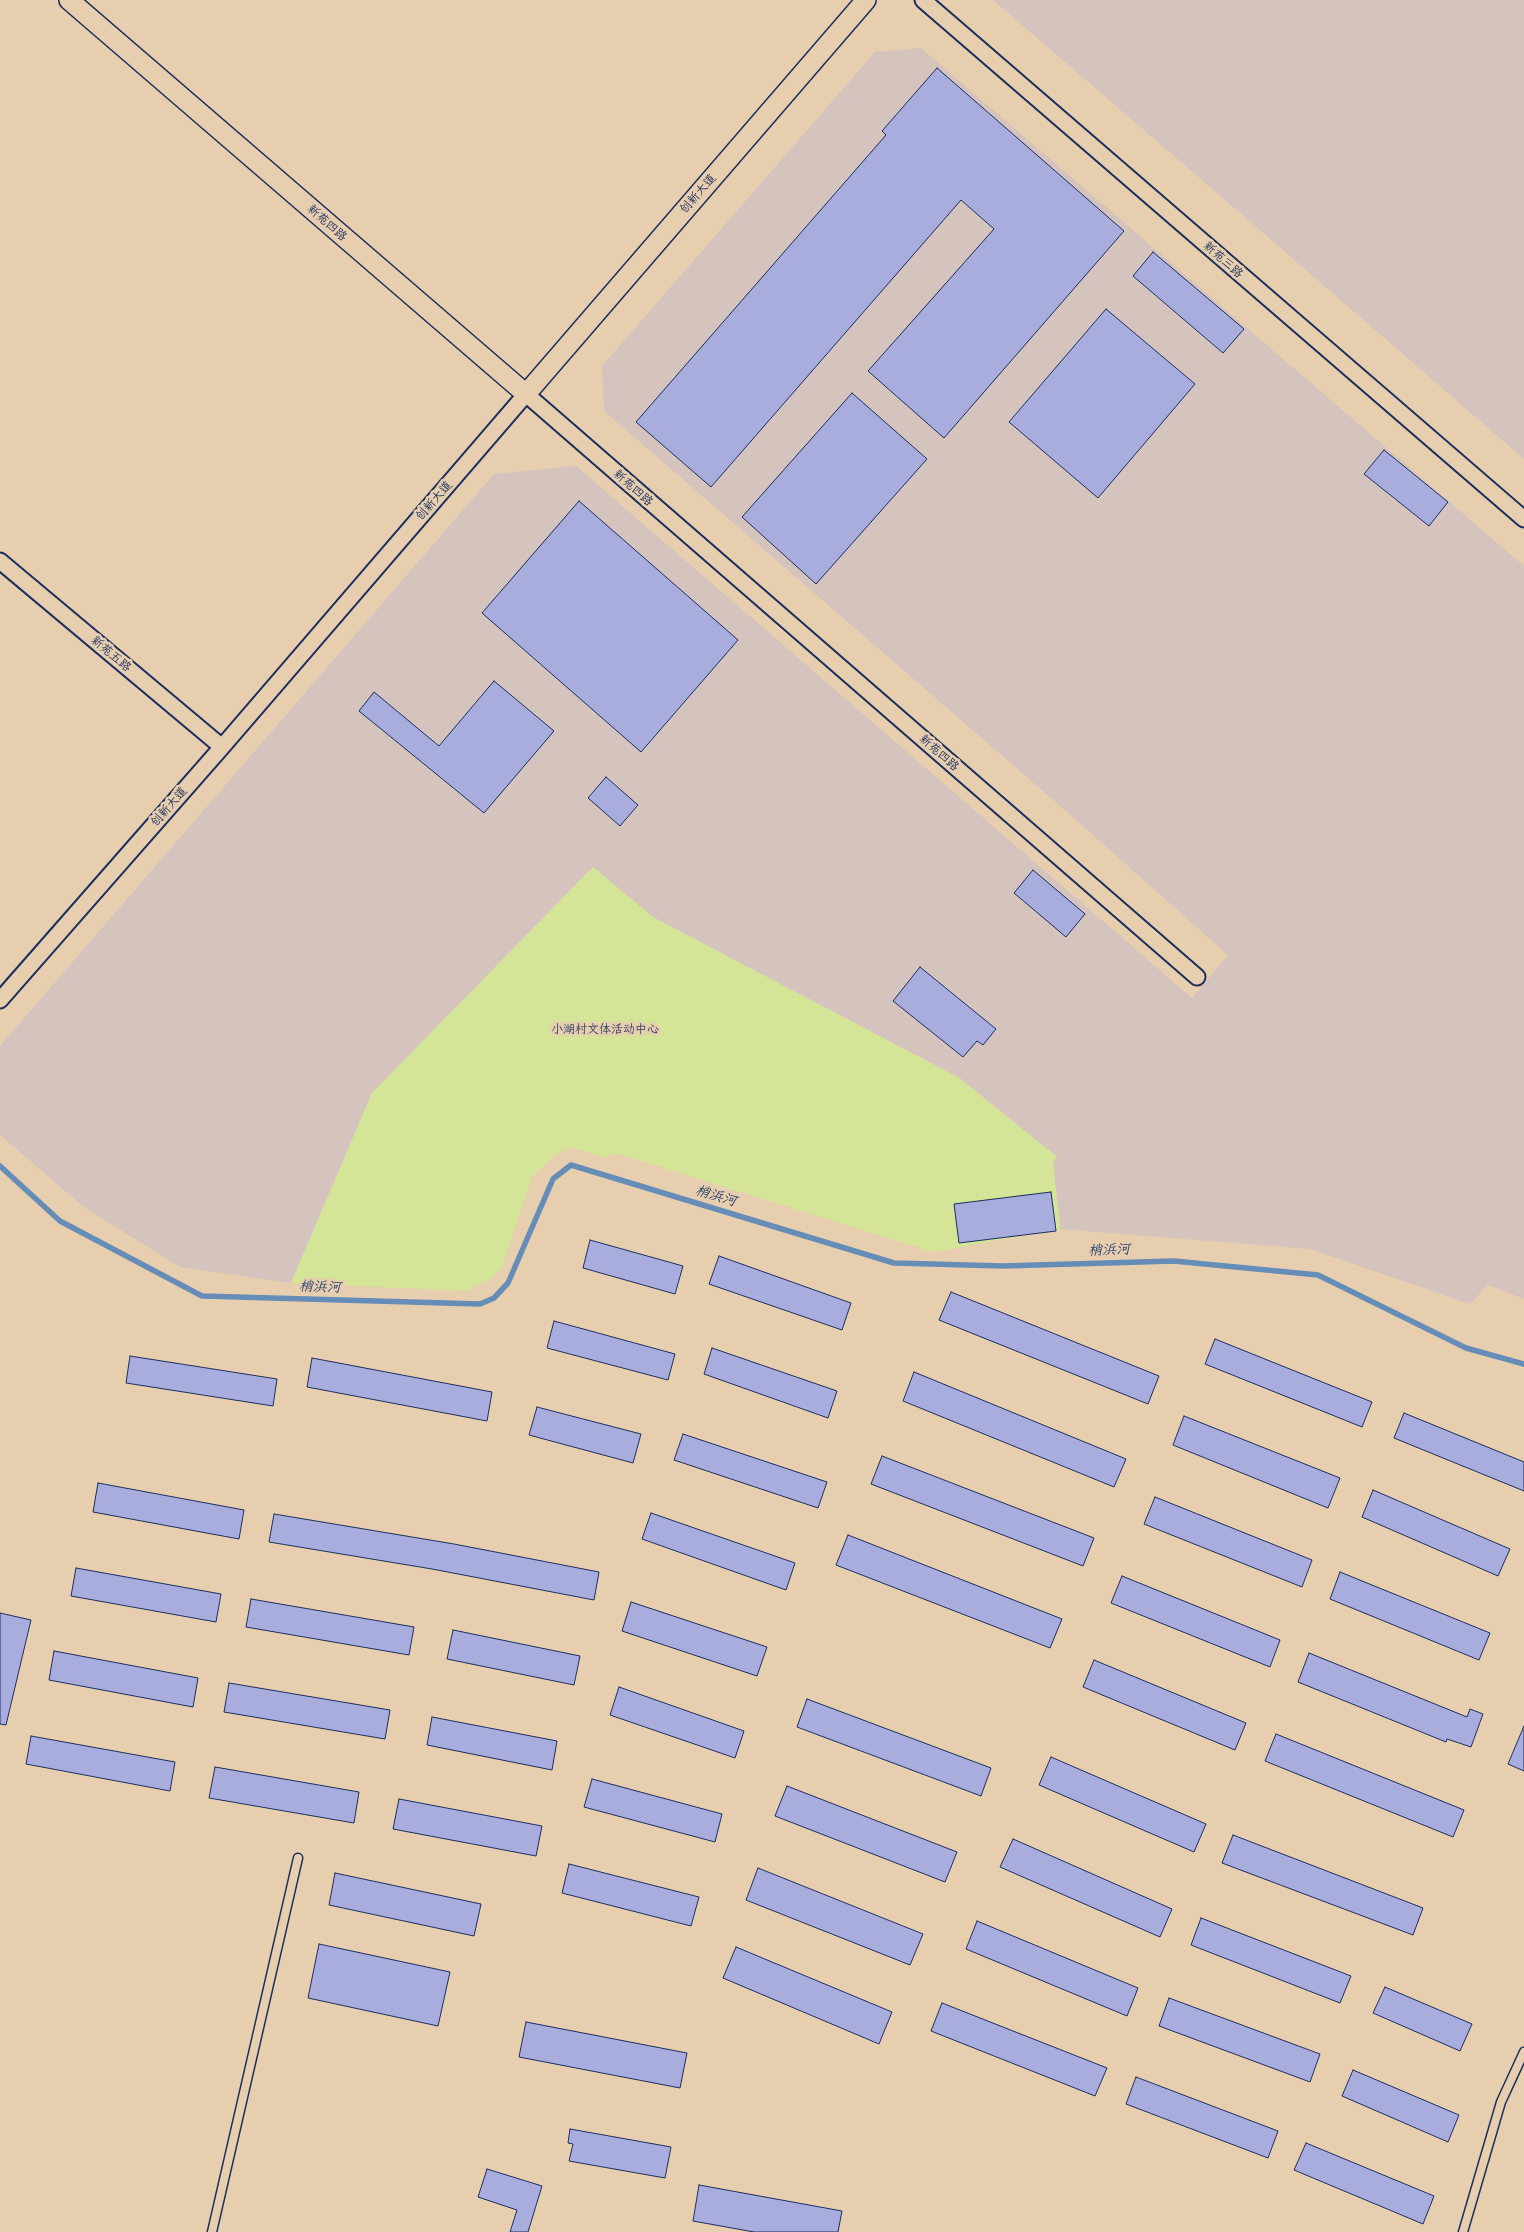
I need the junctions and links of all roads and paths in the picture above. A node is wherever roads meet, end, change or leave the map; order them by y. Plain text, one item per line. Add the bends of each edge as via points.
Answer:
1 (69, 0) edge
2 (866, 0) edge
3 (923, 0) edge
4 (526, 394) junction
5 (1524, 519) edge
6 (0, 561) edge
7 (222, 747) junction
8 (1196, 976) dead end
9 (0, 1000) edge
10 (298, 1858) dead end
11 (1524, 2052) edge
12 (212, 2232) edge
13 (1463, 2232) edge

1 - 4 street, 新苑四路
2 - 4 street, 创新大道
3 - 5 street, 新苑三路
4 - 7 street, 创新大道
4 - 8 street, 新苑四路
6 - 7 street, 新苑五路
7 - 9 street, 创新大道
10 - 12 lane
11 - 13 lane via 1501,2102

